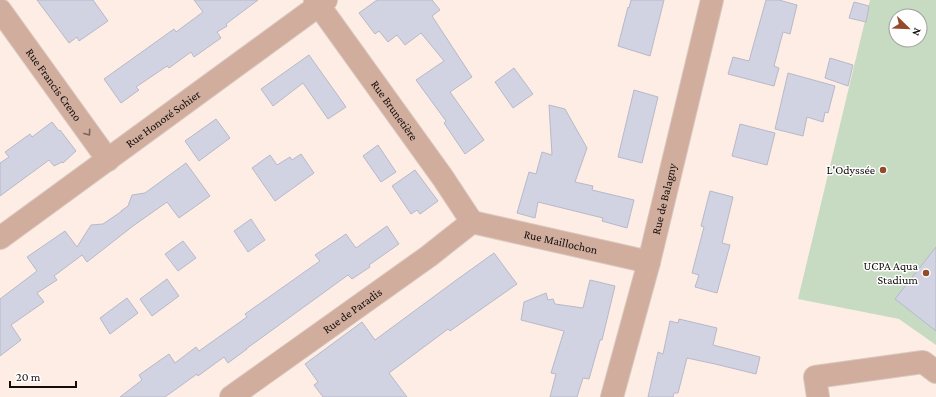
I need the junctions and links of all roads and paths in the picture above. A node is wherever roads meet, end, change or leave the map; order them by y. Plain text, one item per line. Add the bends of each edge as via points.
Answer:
1 (712, 0) edge
2 (320, 2) edge
3 (0, 10) edge
4 (108, 160) junction
5 (472, 222) junction
6 (0, 238) edge
7 (649, 262) junction
8 (936, 372) edge
9 (231, 397) edge
10 (612, 397) edge
11 (818, 397) edge

1 - 7 street, Rue de Balagny
2 - 4 street, Rue Honoré Sohier
2 - 5 street, Rue Brunetière
3 -> 4 street, Rue Francis Creno
4 - 6 street, Rue Honoré Sohier
5 - 7 street, Rue Maillochon
5 - 9 street, Rue de Paradis via 430,256
7 - 10 street, Rue de Balagny
8 - 11 street via 923,362 816,377

